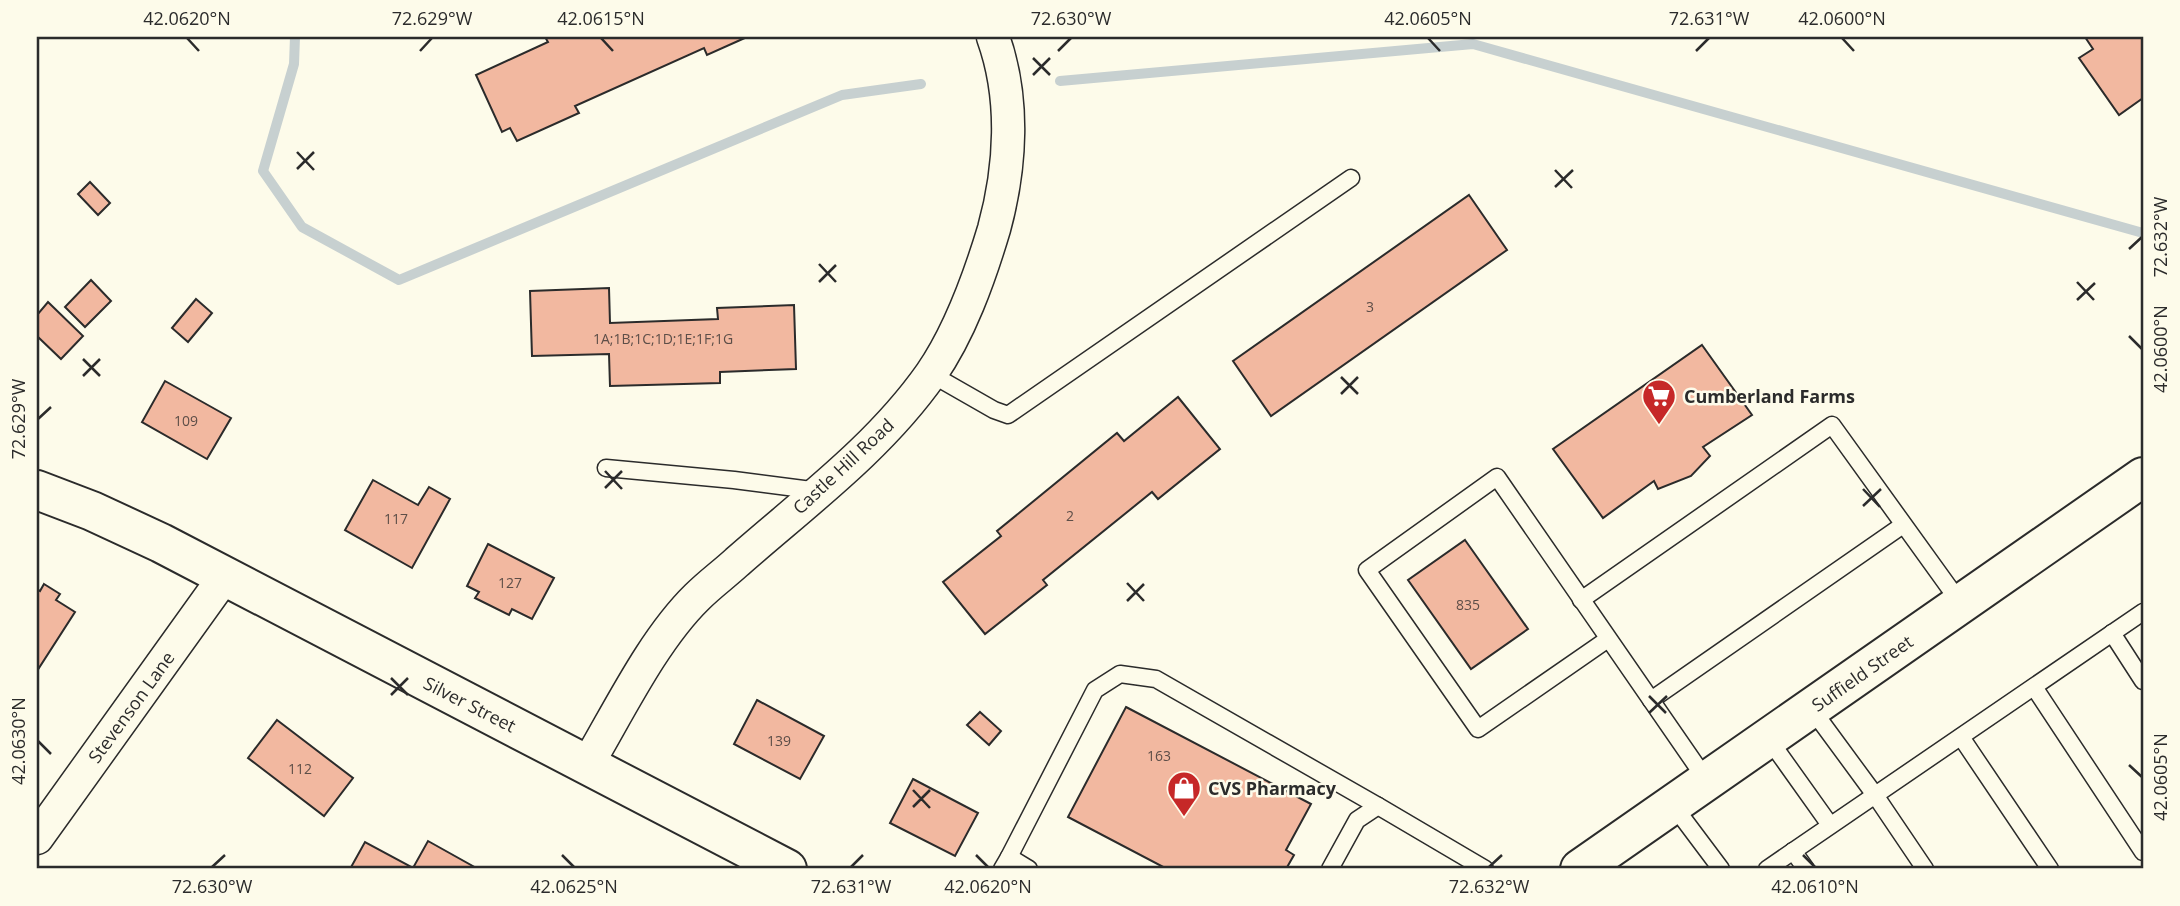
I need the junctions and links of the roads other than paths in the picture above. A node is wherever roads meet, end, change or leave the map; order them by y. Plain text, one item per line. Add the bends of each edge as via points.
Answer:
1 (993, 37) edge
2 (1351, 177) dead end
3 (931, 374) junction
4 (606, 468) dead end
5 (2143, 477) edge
6 (37, 490) edge
7 (819, 491) junction
8 (1903, 525) junction
9 (225, 576) junction
10 (1581, 600) junction
11 (1961, 604) junction
12 (2143, 612) edge
13 (2112, 633) junction
14 (1608, 639) junction
15 (2143, 681) edge
16 (2034, 687) junction
17 (1651, 700) junction
18 (1811, 708) junction
19 (1961, 737) junction
20 (1768, 738) junction
21 (587, 765) junction
22 (1707, 781) junction
23 (1875, 795) junction
24 (1673, 805) junction
25 (1378, 806) junction
26 (1830, 825) junction
27 (37, 838) edge
28 (1793, 851) junction
29 (2143, 852) edge
30 (1005, 863) edge
31 (787, 869) edge
32 (1029, 869) edge
33 (1330, 869) edge
34 (1485, 869) edge
35 (1580, 869) edge
36 (1721, 869) edge
37 (1766, 869) edge
38 (1805, 869) edge
39 (1924, 869) edge
40 (2050, 869) edge

1 - 3 street, Castle Hill Road via 1009,120 1001,201 973,294
2 - 3 lane via 1008,415
3 - 7 street, Castle Hill Road via 878,438
4 - 7 lane
5 - 11 street, Suffield Street
6 - 9 street, Silver Street via 92,511
7 - 21 street, Castle Hill Road via 697,596 658,645
8 - 10 lane via 1832,425
8 - 11 lane
8 - 17 lane
9 - 21 street, Silver Street
9 - 27 street, Stevenson Lane
10 - 14 lane
10 - 14 lane via 1497,477 1367,570 1478,729
11 - 18 street, Suffield Street
12 - 13 lane
13 - 15 lane
13 - 16 lane
14 - 17 lane
16 - 19 lane
16 - 29 lane
17 - 22 lane
18 - 20 street, Suffield Street
18 - 23 lane
19 - 23 lane
19 - 40 lane
20 - 22 street, Suffield Street
20 - 26 lane
21 - 31 street, Silver Street
22 - 24 street, Suffield Street
23 - 26 lane
23 - 39 lane
24 - 35 street, Suffield Street
24 - 36 lane
25 - 30 lane via 1156,678 1121,674 1095,690
25 - 33 lane via 1357,820
25 - 34 lane
26 - 28 lane
28 - 37 lane
28 - 38 lane
30 - 32 lane

